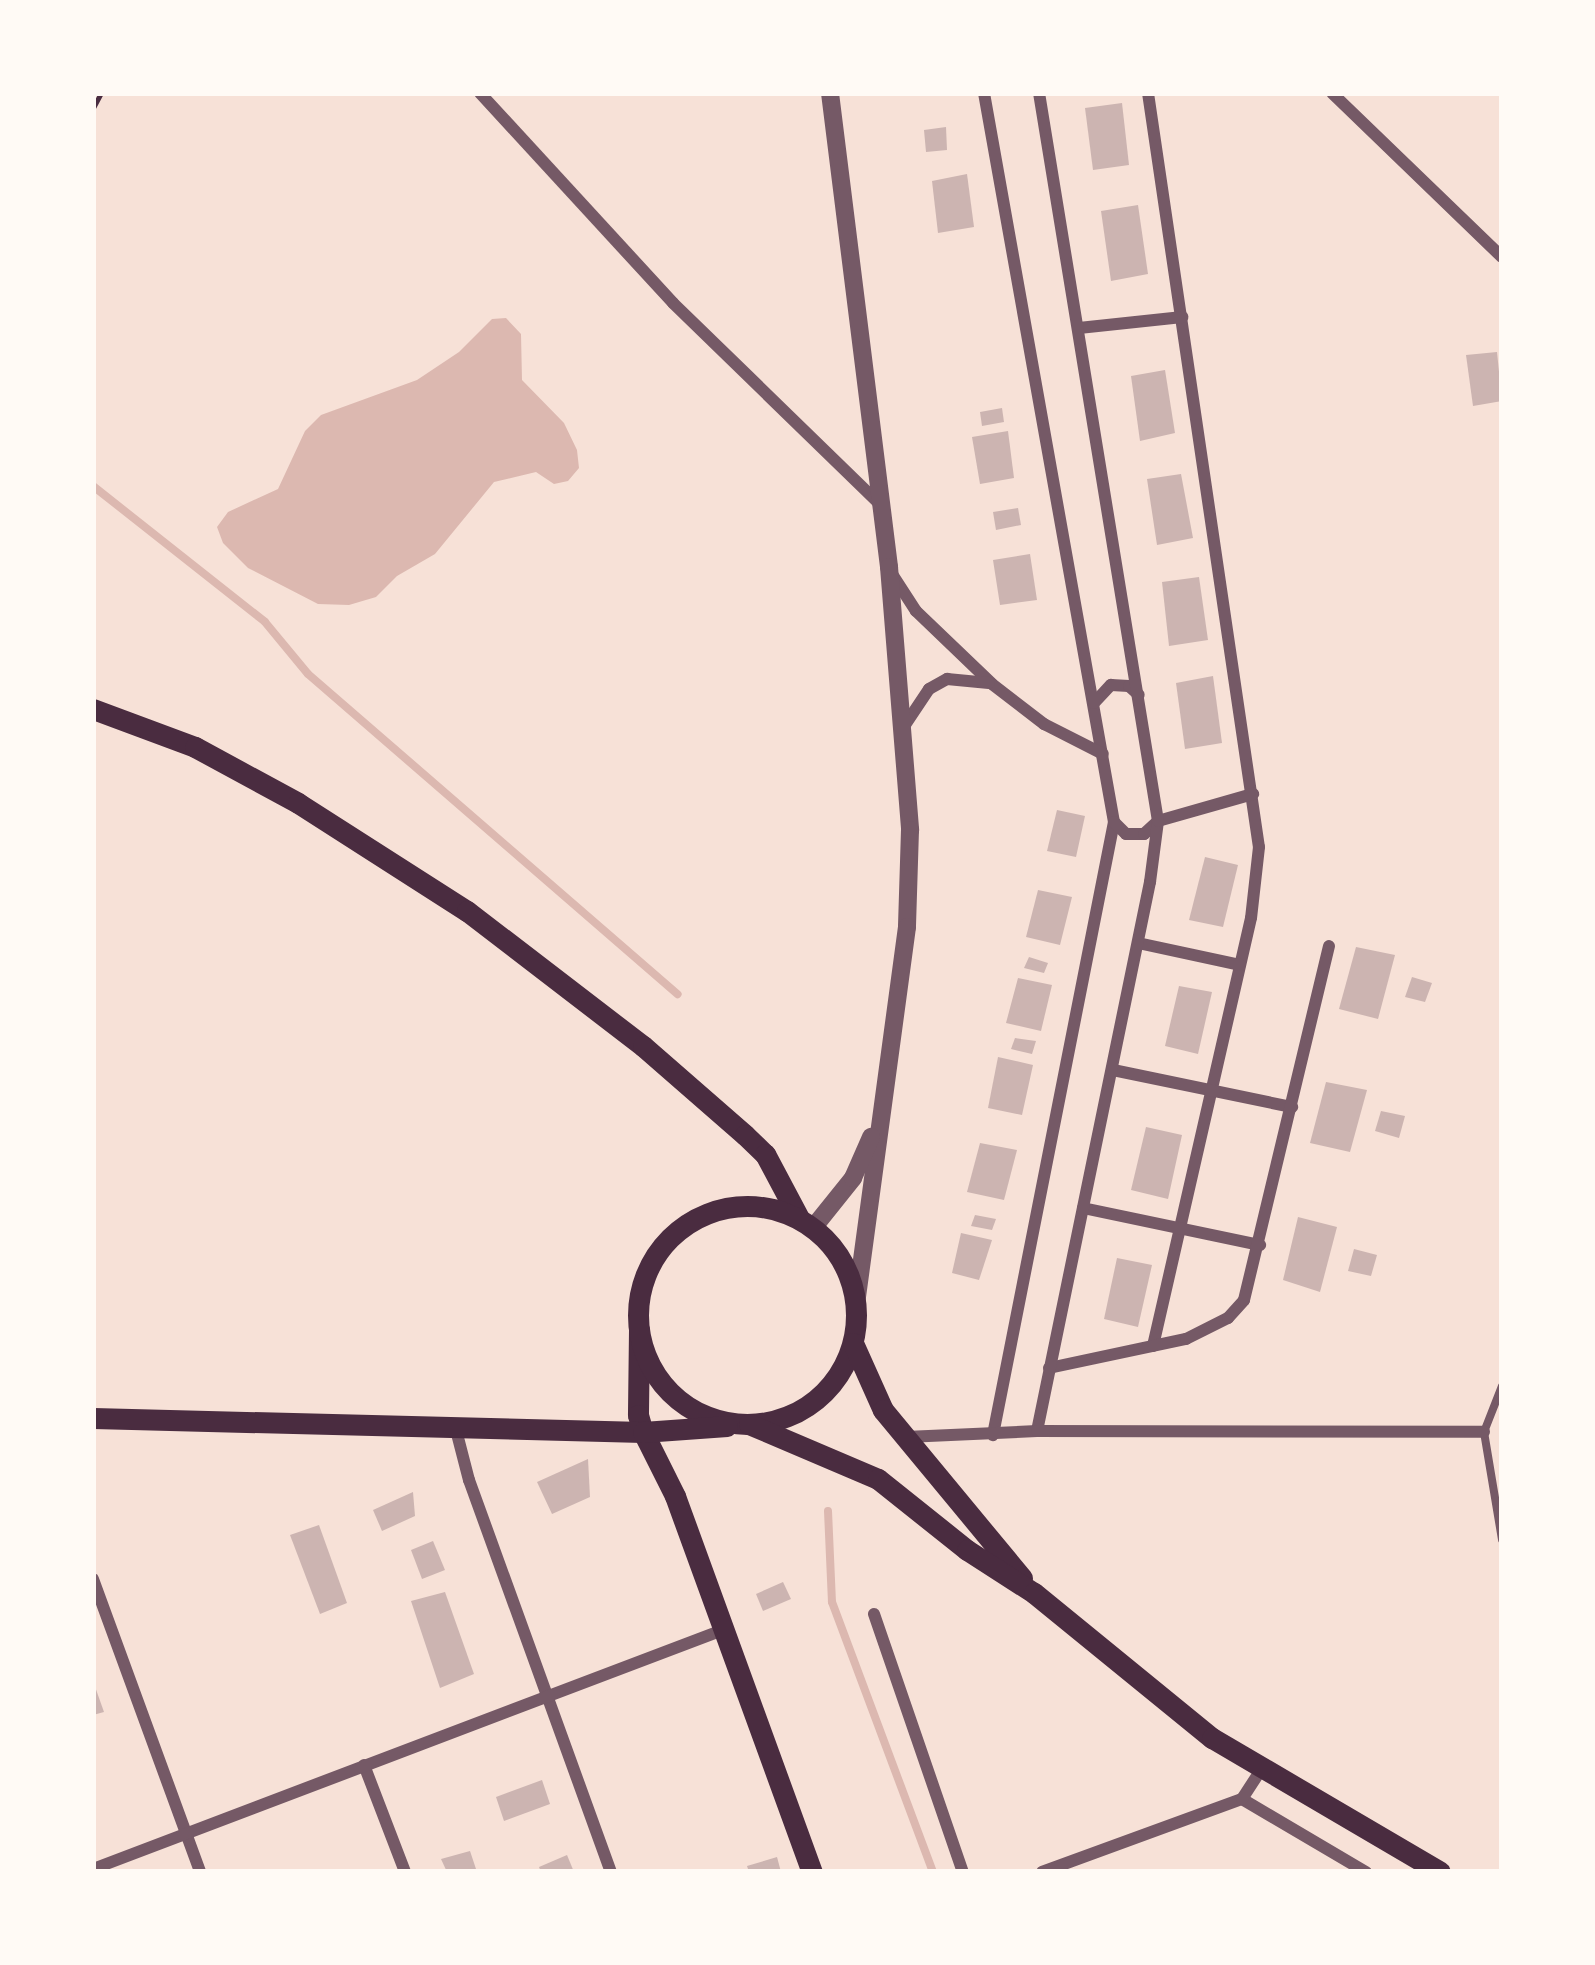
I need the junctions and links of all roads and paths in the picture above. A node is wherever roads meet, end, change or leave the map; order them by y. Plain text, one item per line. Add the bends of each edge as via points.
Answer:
1 (100, 93) edge
2 (480, 93) edge
3 (830, 93) edge
4 (984, 93) edge
5 (1039, 93) edge
6 (1148, 93) edge
7 (1332, 93) edge
8 (93, 108) edge
9 (1502, 257) edge
10 (1182, 317) junction
11 (1079, 328) junction
12 (881, 504) junction
13 (889, 567) junction
14 (992, 684) junction
15 (1140, 696) junction
16 (1094, 703) junction
17 (93, 709) edge
18 (905, 725) junction
19 (1102, 754) junction
20 (1253, 794) junction
21 (1158, 821) junction
22 (1114, 822) junction
23 (1138, 943) junction
24 (1329, 946) dead end
25 (1240, 965) junction
26 (1113, 1070) junction
27 (1211, 1090) junction
28 (883, 1105) junction
29 (1292, 1107) junction
30 (1083, 1208) junction
31 (806, 1223) junction
32 (1180, 1228) junction
33 (1260, 1245) junction
34 (856, 1306) junction
35 (639, 1330) junction
36 (853, 1343) junction
37 (1153, 1346) junction
38 (1049, 1368) junction
39 (1502, 1386) edge
40 (93, 1418) edge
41 (744, 1424) junction
42 (454, 1425) junction
43 (1037, 1431) junction
44 (643, 1432) junction
45 (672, 1432) junction
46 (1484, 1432) junction
47 (993, 1435) junction
48 (906, 1437) junction
49 (675, 1496) junction
50 (1502, 1540) edge
51 (93, 1580) edge
52 (1034, 1593) junction
53 (874, 1614) dead end
54 (724, 1629) junction
55 (545, 1695) junction
56 (364, 1765) junction
57 (1261, 1771) junction
58 (1242, 1798) junction
59 (185, 1834) junction
60 (93, 1869) edge
61 (200, 1872) edge
62 (405, 1872) edge
63 (611, 1872) edge
64 (812, 1872) edge
65 (963, 1872) edge
66 (1042, 1872) edge
67 (1366, 1872) edge
68 (1440, 1872) edge

1 - 8 path
2 - 12 street via 673,303
3 - 12 street
4 - 16 street
5 - 11 street
6 - 10 street
7 - 9 street
10 - 11 street
10 - 20 street
11 - 15 street
12 - 13 street
13 - 14 street via 916,610
13 - 18 street
14 - 18 street via 947,679 916,704
14 - 19 street
15 - 16 street via 1111,685
15 - 21 street
16 - 19 street
17 - 31 main road via 195,747 467,911 643,1046 766,1154
18 - 28 street via 910,877
19 - 22 street
20 - 21 street
20 - 25 street via 1257,881
21 - 22 street via 1134,835
21 - 23 street
22 - 47 street
23 - 25 street
23 - 26 street
24 - 29 street
25 - 27 street
26 - 27 street
26 - 30 street
27 - 29 street
27 - 32 street
28 - 31 street via 853,1178
28 - 34 street
29 - 33 street
30 - 32 street
30 - 38 street
31 - 34 main road via 835,1250
31 - 35 main road via 741,1205 685,1225 647,1271
32 - 33 street
32 - 37 street
33 - 37 street via 1244,1300 1228,1318
34 - 36 main road
35 - 41 main road via 647,1358 684,1404
35 - 44 main road
36 - 41 main road via 811,1403 772,1422
36 - 48 main road via 868,1383
37 - 38 street
38 - 43 street
39 - 46 lane
40 - 42 main road
41 - 45 main road
41 - 52 main road via 878,1479
42 - 44 main road
42 - 55 street
43 - 46 street
43 - 47 street
44 - 45 main road
44 - 49 main road
45 - 49 main road
46 - 50 lane
47 - 48 street
48 - 52 main road
49 - 54 main road
51 - 59 street
52 - 57 main road
53 - 65 street
54 - 55 street
54 - 64 main road
55 - 56 street
55 - 63 street
56 - 59 street
56 - 62 street
57 - 58 street
57 - 68 main road
58 - 66 street
58 - 67 street
59 - 60 street
59 - 61 street

